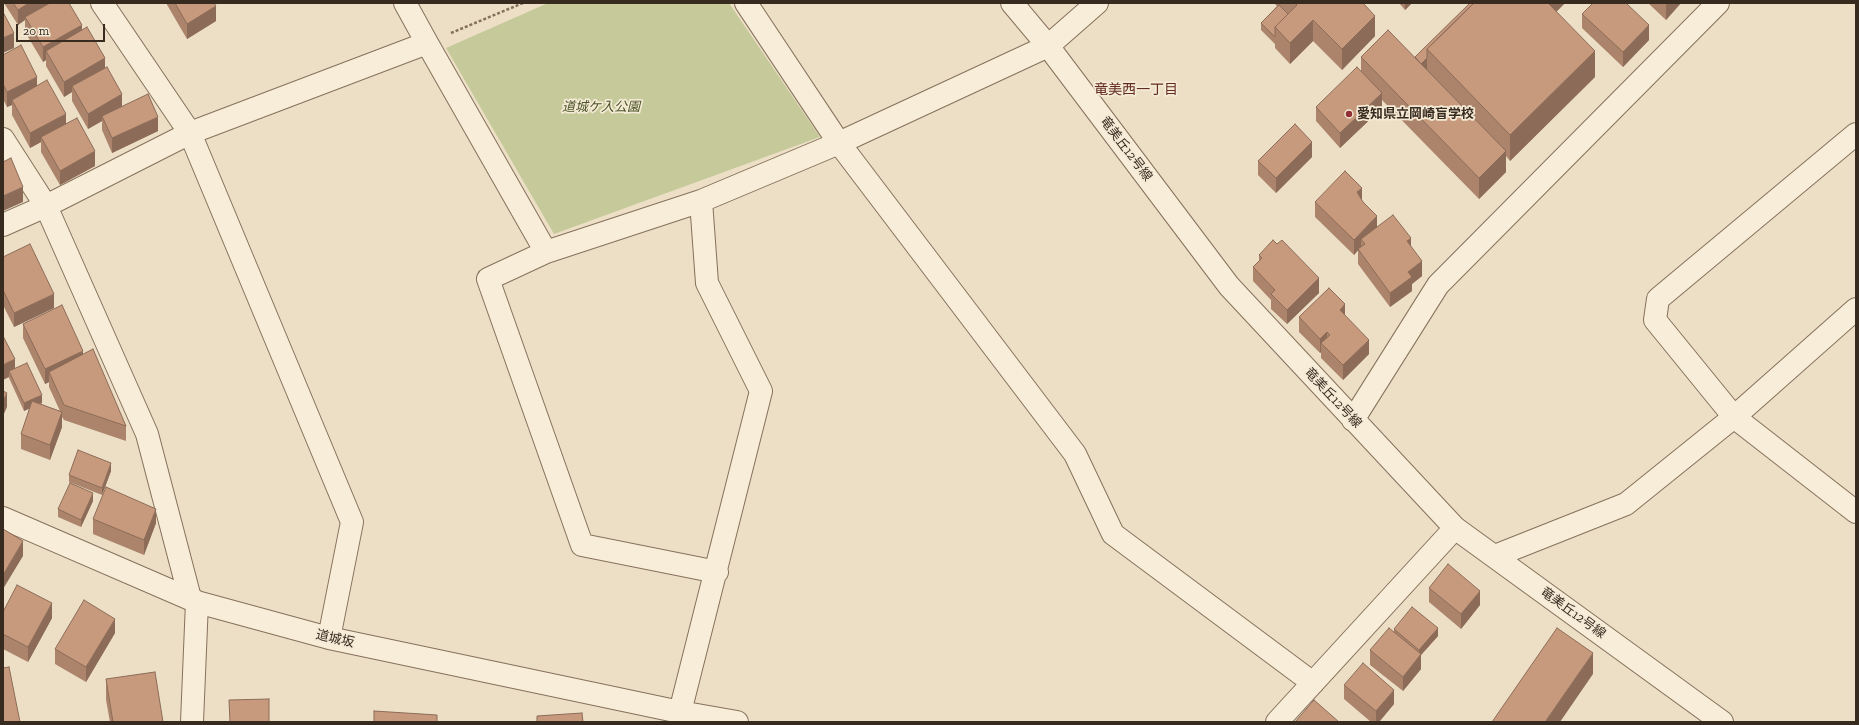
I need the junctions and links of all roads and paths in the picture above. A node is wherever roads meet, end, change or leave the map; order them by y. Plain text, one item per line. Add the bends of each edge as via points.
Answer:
1 (102, 3) edge
2 (405, 3) edge
3 (523, 3) edge
4 (746, 3) edge
5 (1012, 3) edge
6 (1097, 3) edge
7 (1718, 3) edge
8 (427, 43) junction
9 (1048, 46) junction
10 (190, 133) junction
11 (1856, 134) edge
12 (3, 138) edge
13 (839, 143) junction
14 (701, 201) junction
15 (46, 206) junction
16 (3, 225) edge
17 (546, 252) junction
18 (1856, 309) edge
19 (1734, 417) junction
20 (1353, 420) junction
21 (1856, 512) edge
22 (3, 518) edge
23 (1455, 528) junction
24 (1495, 556) junction
25 (716, 572) junction
26 (193, 600) junction
27 (329, 638) junction
28 (1313, 683) junction
29 (680, 712) junction
30 (192, 722) edge
31 (737, 722) edge
32 (1277, 722) edge
33 (1722, 722) edge

1 - 10 street
2 - 8 street
3 - 8 path
4 - 13 street
5 - 9 street, 竜美丘12号線
6 - 9 street
7 - 20 street via 1438,285
8 - 10 street
8 - 17 street
9 - 13 street
9 - 20 street, 竜美丘12号線 via 1229,286
10 - 15 street
10 - 27 street via 352,522
11 - 19 street via 1658,299 1655,320
12 - 15 street
13 - 14 street
13 - 28 street via 1075,454 1113,534
14 - 17 street
14 - 25 street via 707,283 761,391
15 - 16 street
15 - 26 street via 147,434
17 - 25 street via 488,279 582,545
18 - 19 street
19 - 21 street
19 - 24 street via 1626,504
20 - 23 street, 竜美丘12号線
22 - 26 street, 道城坂
23 - 24 street, 竜美丘12号線
23 - 28 street
24 - 33 street, 竜美丘12号線
25 - 29 street
26 - 27 street, 道城坂
26 - 30 street
27 - 29 street, 道城坂
28 - 32 street
29 - 31 street, 道城坂

